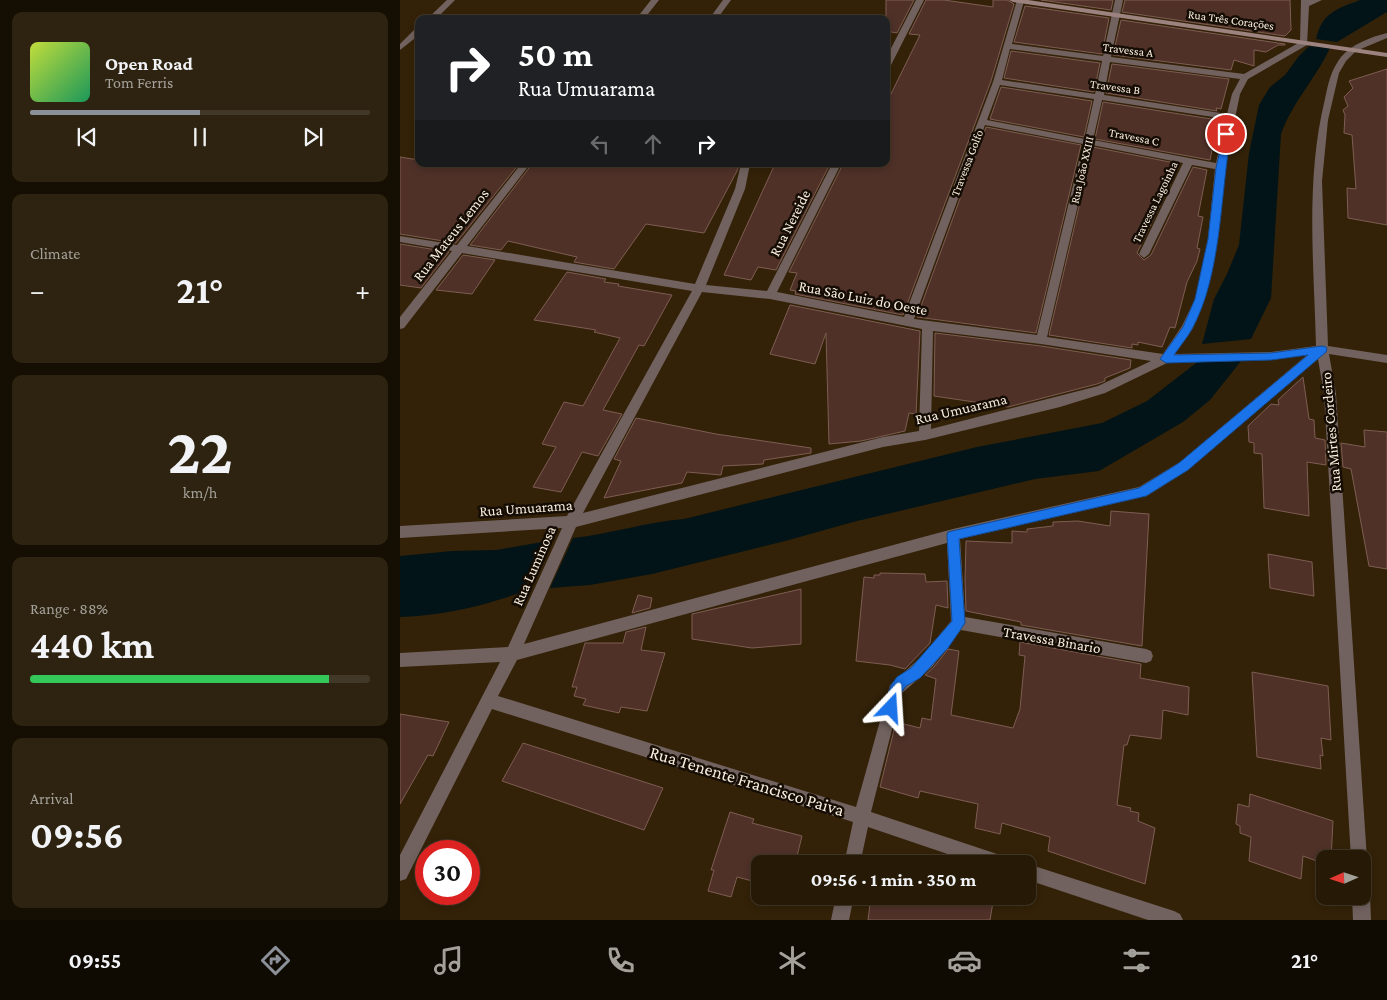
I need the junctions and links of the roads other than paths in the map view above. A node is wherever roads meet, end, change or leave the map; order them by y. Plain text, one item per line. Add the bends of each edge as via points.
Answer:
1 (451, 0) edge
2 (655, 0) edge
3 (727, 0) edge
4 (920, 0) edge
5 (1016, 0) edge
6 (1119, 0) edge
7 (1318, 0) edge
8 (1305, 2) edge
9 (1116, 14) junction
10 (435, 15) edge
11 (643, 15) edge
12 (716, 15) edge
13 (415, 34) edge
14 (1387, 35) edge
15 (1304, 42) junction
16 (1008, 46) junction
17 (400, 48) edge
18 (1353, 49) junction
19 (1387, 55) edge
20 (890, 58) edge
21 (1108, 60) junction
22 (1245, 77) junction
23 (997, 82) junction
24 (1099, 97) junction
25 (1230, 117) junction
26 (983, 122) junction
27 (1088, 141) junction
28 (1189, 161) junction
29 (524, 167) edge
30 (745, 167) edge
31 (835, 167) edge
32 (1220, 168) junction
33 (400, 239) edge
34 (460, 248) junction
35 (1144, 254) dead end
36 (699, 288) junction
37 (770, 295) junction
38 (908, 322) junction
39 (400, 325) edge
40 (928, 326) junction
41 (1042, 340) junction
42 (1322, 349) junction
43 (1166, 359) junction
44 (1387, 359) edge
45 (925, 435) junction
46 (571, 522) junction
47 (400, 532) edge
48 (953, 535) junction
49 (958, 623) junction
50 (512, 654) junction
51 (1146, 656) dead end
52 (400, 660) edge
53 (489, 701) junction
54 (862, 817) junction
55 (1358, 850) edge
56 (854, 855) edge
57 (976, 855) edge
58 (400, 873) edge
59 (1036, 875) edge
60 (843, 905) edge
61 (1361, 905) edge
62 (840, 920) edge
63 (1174, 920) edge
64 (1362, 920) edge

1 - 10 street
2 - 11 street
3 - 12 street
4 - 20 street
5 - 9 street, Rua Três Corações
5 - 16 street, Travessa Golfo
6 - 9 street, Rua João XXIII
7 - 8 street
8 - 15 street
9 - 15 street, Rua Três Corações
9 - 21 street, Rua João XXIII
13 - 17 street
14 - 18 street
15 - 18 street, Rua Três Corações
15 - 22 street
16 - 21 street, Travessa A
16 - 23 street, Travessa Golfo
18 - 19 street, Rua Três Corações
18 - 42 street, Rua Mirtes Cordeiro via 1336,73 1324,120 1317,181
21 - 22 street, Travessa A
21 - 24 street, Rua João XXIII
22 - 25 street
23 - 24 street, Travessa B
23 - 26 street, Travessa Golfo
24 - 25 street, Travessa B
24 - 27 street, Rua João XXIII
25 - 32 street
26 - 27 street, Travessa C
26 - 38 street, Travessa Golfo
27 - 28 street, Travessa C
27 - 41 street, Rua João XXIII
28 - 32 street, Travessa C
28 - 35 street, Travessa Lagoinha
29 - 34 street, Rua Mateus Lemos
30 - 36 street, Rua Luminosa via 740,190
31 - 37 street, Rua Nereide
32 - 43 street via 1213,239 1200,299 1187,328
33 - 34 street, Rua São Luiz do Oeste
34 - 36 street, Rua São Luiz do Oeste
34 - 39 street, Rua Mateus Lemos
36 - 37 street, Rua São Luiz do Oeste
36 - 46 street, Rua Luminosa
37 - 38 street, Rua São Luiz do Oeste
38 - 40 street, Rua São Luiz do Oeste
40 - 41 street, Rua São Luiz do Oeste
40 - 45 street
41 - 43 street, Rua São Luiz do Oeste
42 - 43 street, Rua São Luiz do Oeste via 1271,356
42 - 44 street, Rua São Luiz do Oeste
42 - 48 street via 1184,466 1142,492
42 - 55 street, Rua Mirtes Cordeiro via 1330,394
43 - 45 street, Rua Umuarama via 1101,390
45 - 46 street, Rua Umuarama via 883,442
46 - 47 street, Rua Umuarama
46 - 50 street, Rua Luminosa
48 - 49 street
48 - 50 street
49 - 51 street, Travessa Binario
49 - 54 street via 921,667 896,690
50 - 52 street
50 - 53 street, Rua Luminosa
53 - 54 street, Rua Tenente Francisco Paiva
53 - 58 street, Rua Luminosa
54 - 56 street
54 - 57 street, Rua Tenente Francisco Paiva
59 - 63 street
60 - 62 street
61 - 64 street

